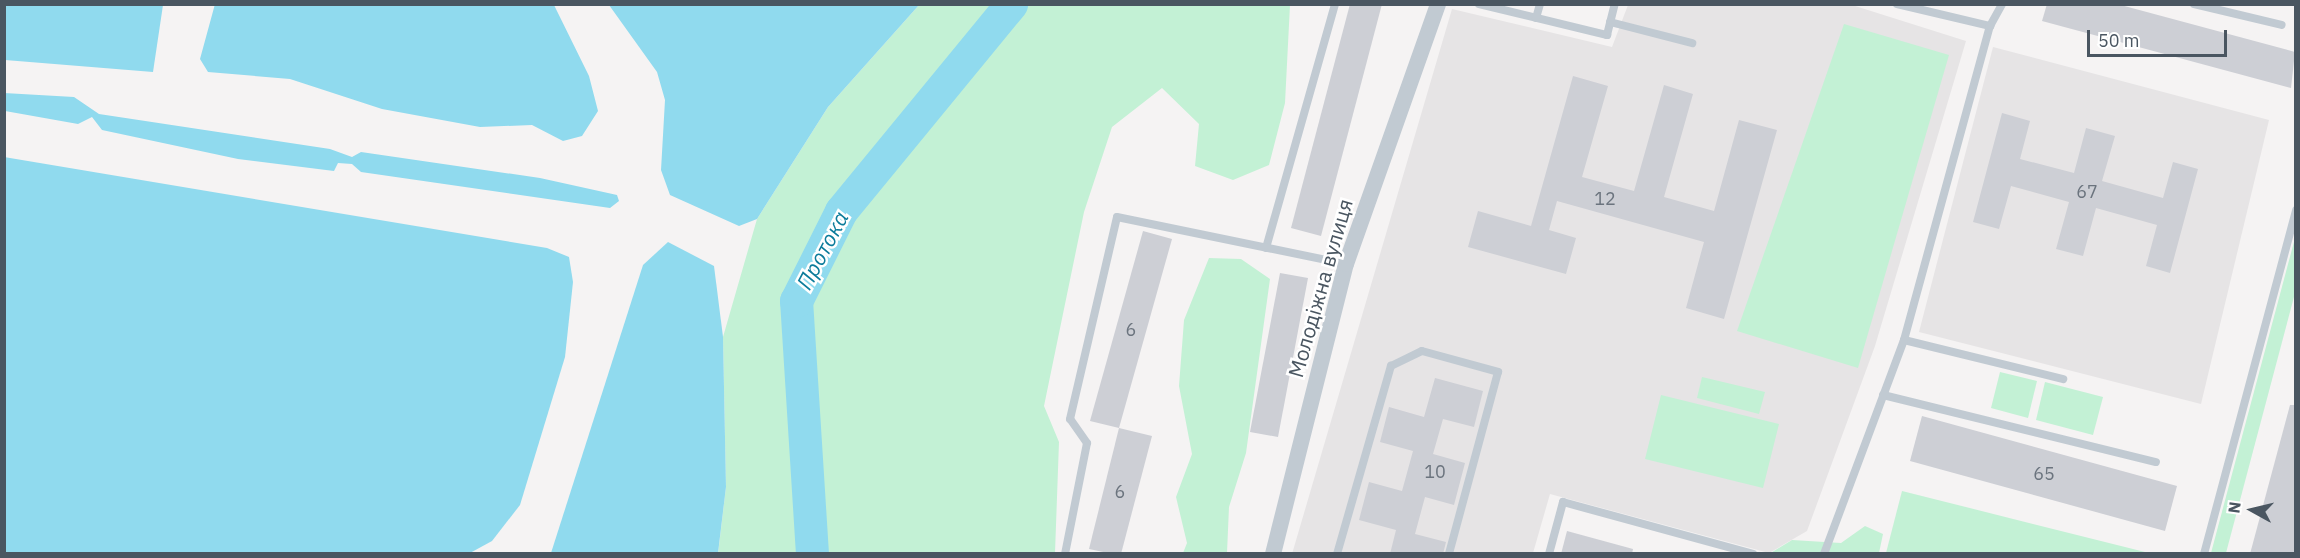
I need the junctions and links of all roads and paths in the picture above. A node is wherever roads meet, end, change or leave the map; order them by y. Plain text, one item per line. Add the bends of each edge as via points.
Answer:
1 (1335, 4) edge
2 (1437, 4) edge
3 (1479, 4) edge
4 (1540, 4) edge
5 (1615, 4) edge
6 (1897, 4) edge
7 (2002, 4) edge
8 (2194, 4) edge
9 (1536, 18) junction
10 (1610, 22) junction
11 (2282, 25) dead end
12 (1990, 26) junction
13 (1692, 44) dead end
14 (2295, 210) edge
15 (1266, 248) junction
16 (1346, 264) junction
17 (1904, 340) junction
18 (2063, 379) dead end
19 (1883, 395) junction
20 (2156, 462) dead end
21 (1065, 554) edge
22 (1273, 554) edge
23 (1337, 554) edge
24 (1449, 554) edge
25 (1549, 554) edge
26 (1753, 554) edge
27 (1824, 554) edge
28 (2204, 554) edge

1 - 15 lane
2 - 16 street, Молодіжна вулиця
3 - 9 lane
4 - 9 lane
5 - 10 lane
6 - 12 lane
7 - 12 lane
8 - 11 lane
9 - 10 lane via 1607,35
10 - 13 lane
12 - 17 lane
14 - 28 lane
15 - 16 lane
15 - 21 lane via 1117,217 1070,419 1086,443
16 - 22 street, Молодіжна вулиця
17 - 18 lane
17 - 19 lane
19 - 20 lane
19 - 27 lane
23 - 24 lane via 1391,366 1422,351 1498,372
25 - 26 lane via 1563,502

